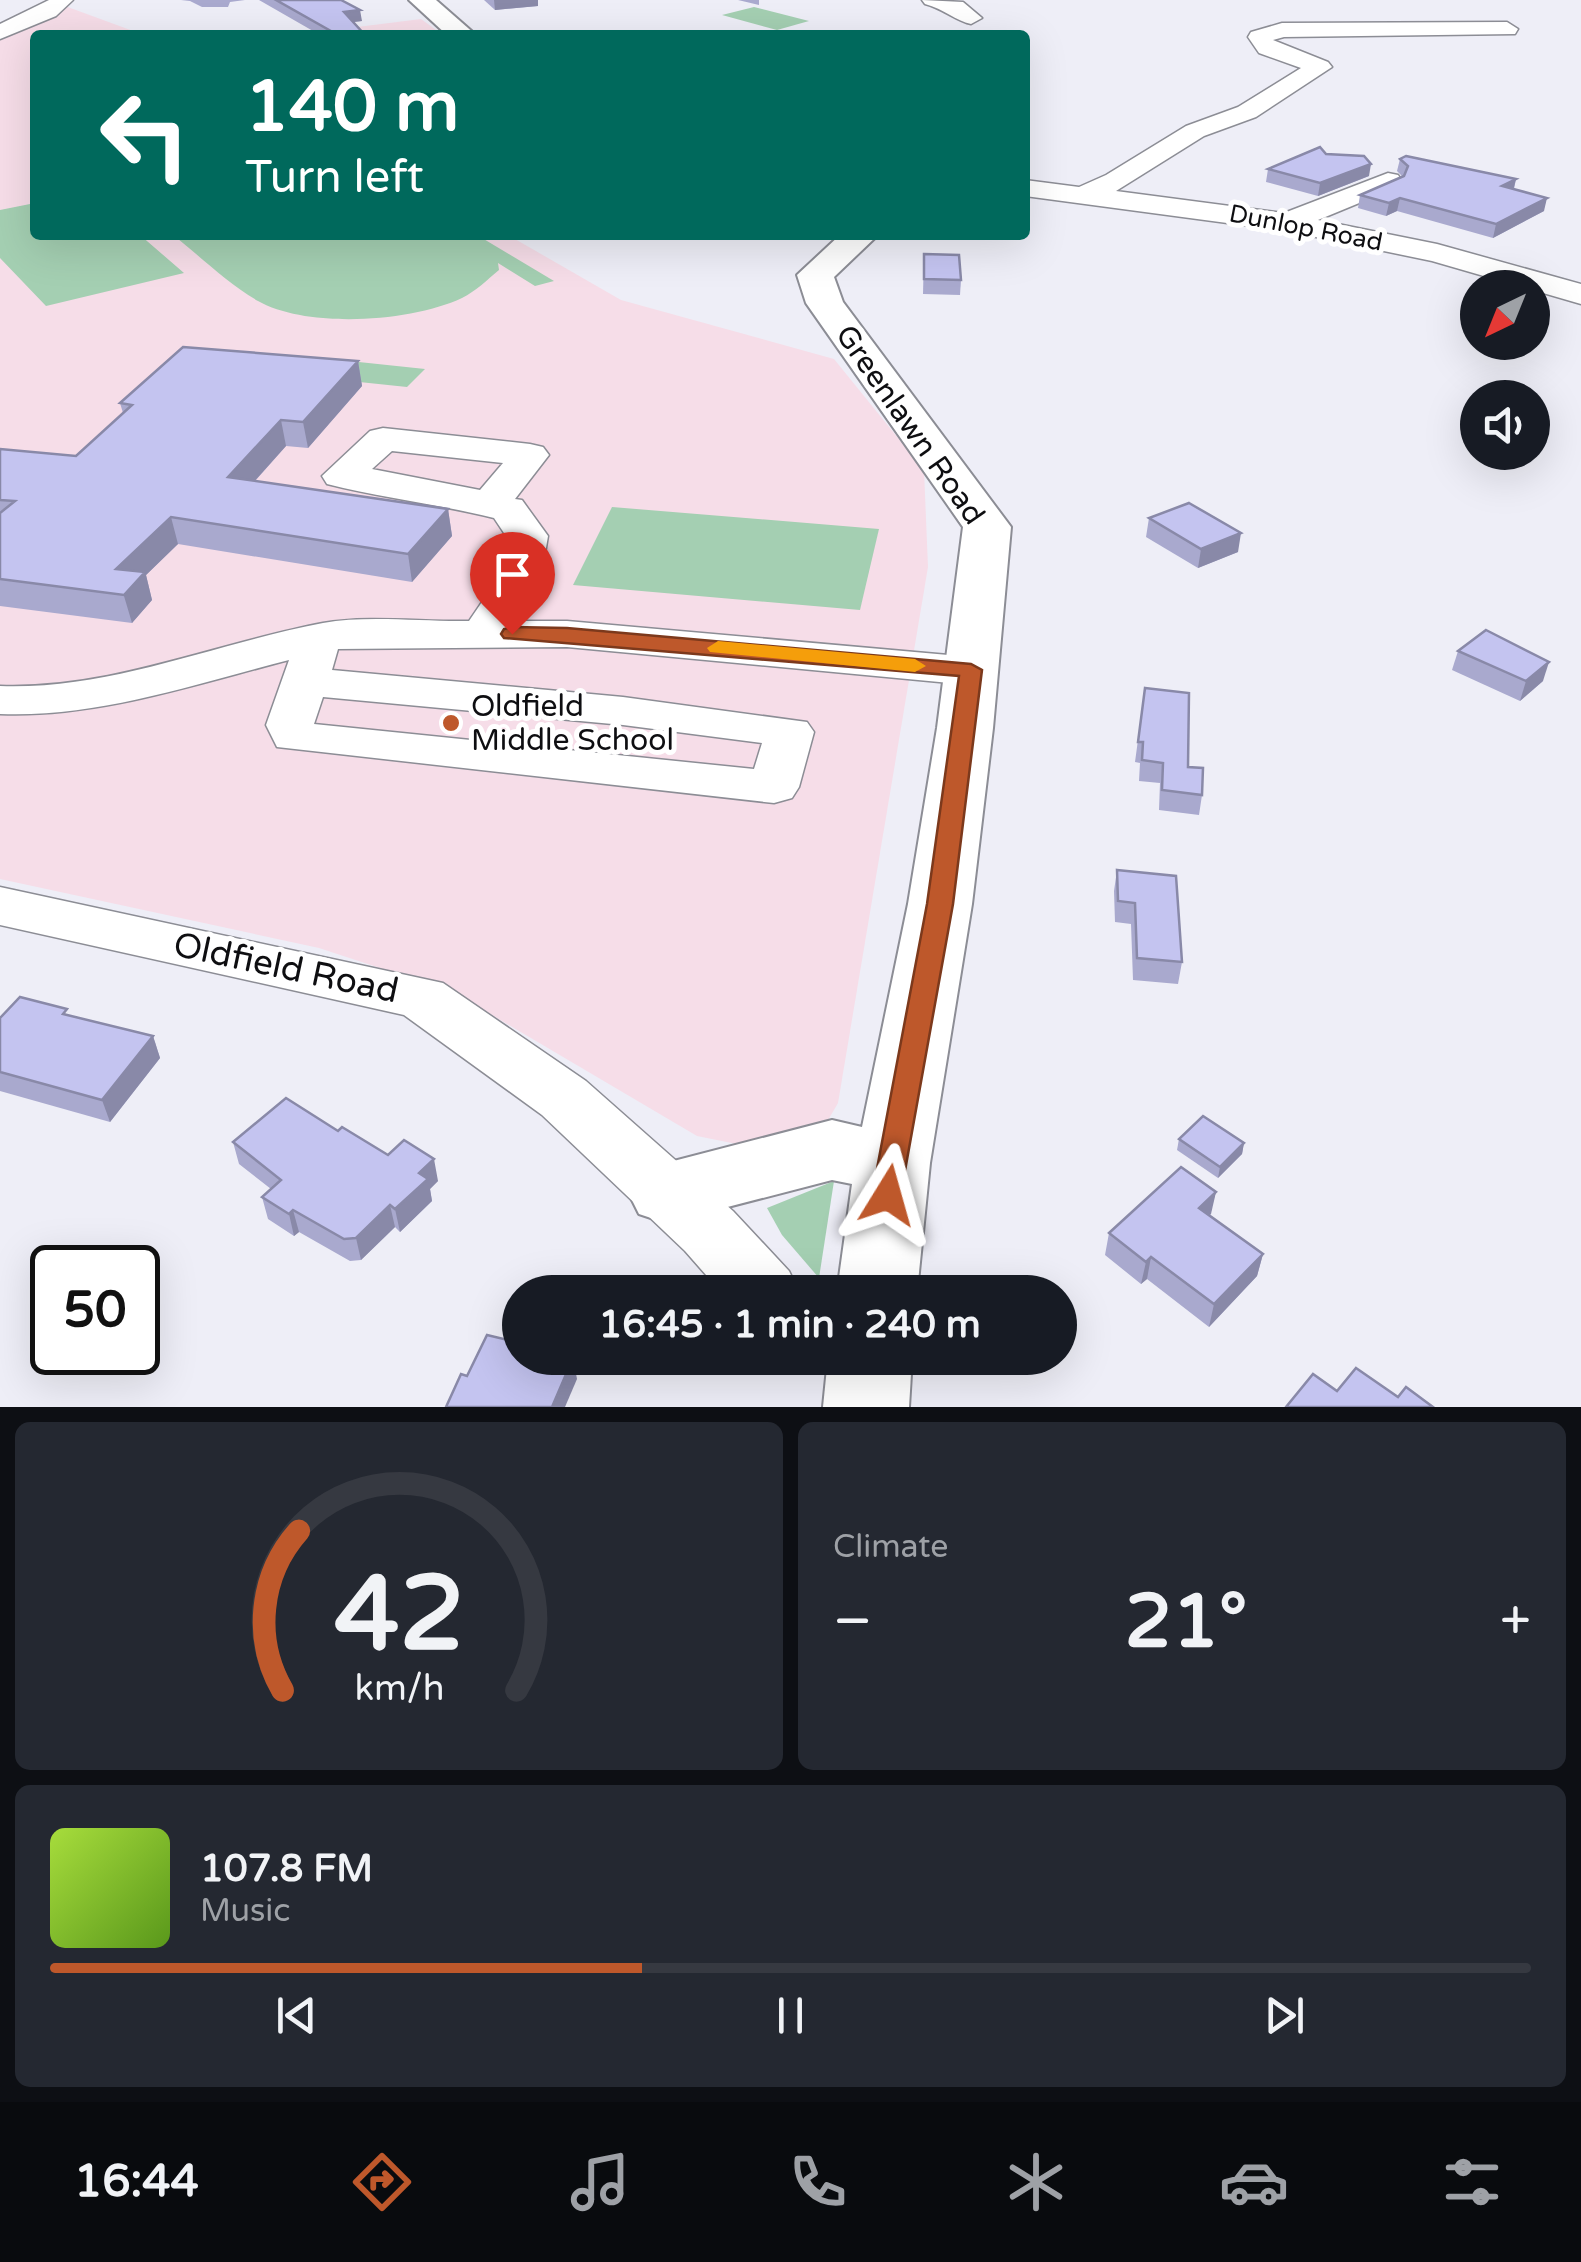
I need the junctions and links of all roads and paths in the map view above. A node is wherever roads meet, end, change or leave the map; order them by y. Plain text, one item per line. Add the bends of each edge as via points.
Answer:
1 (63, 0) edge
2 (421, 0) edge
3 (932, 0) edge
4 (970, 18) dead end
5 (1507, 29) dead end
6 (458, 30) edge
7 (0, 32) edge
8 (1388, 181) edge
9 (1030, 189) edge
10 (1082, 196) junction
11 (1287, 222) junction
12 (855, 240) edge
13 (1581, 294) edge
14 (490, 504) dead end
15 (484, 633) junction
16 (312, 660) junction
17 (971, 670) junction
18 (0, 700) edge
19 (0, 906) edge
20 (892, 1163) junction
21 (666, 1192) junction
22 (749, 1275) edge
23 (879, 1275) edge

1 - 7 street
2 - 6 main road
3 - 4 street
5 - 10 street via 1282,30 1258,37 1267,48 1320,67
8 - 11 street
9 - 10 street, Dunlop Road
10 - 11 street, Dunlop Road
11 - 13 street, Dunlop Road via 1437,253
12 - 17 main road, Greenlawn Road via 815,275 825,303 986,527
14 - 15 street via 508,509 527,536 520,577
15 - 16 street
15 - 17 street via 567,634
16 - 16 street via 290,724 294,737 774,787 790,732
16 - 18 street
17 - 20 main road, Greenlawn Road via 940,904
19 - 21 street, Oldfield Road via 422,998 564,1098
20 - 21 main road via 832,1150
20 - 23 main road, Greenlawn Road
21 - 22 street, Oldfield Road

